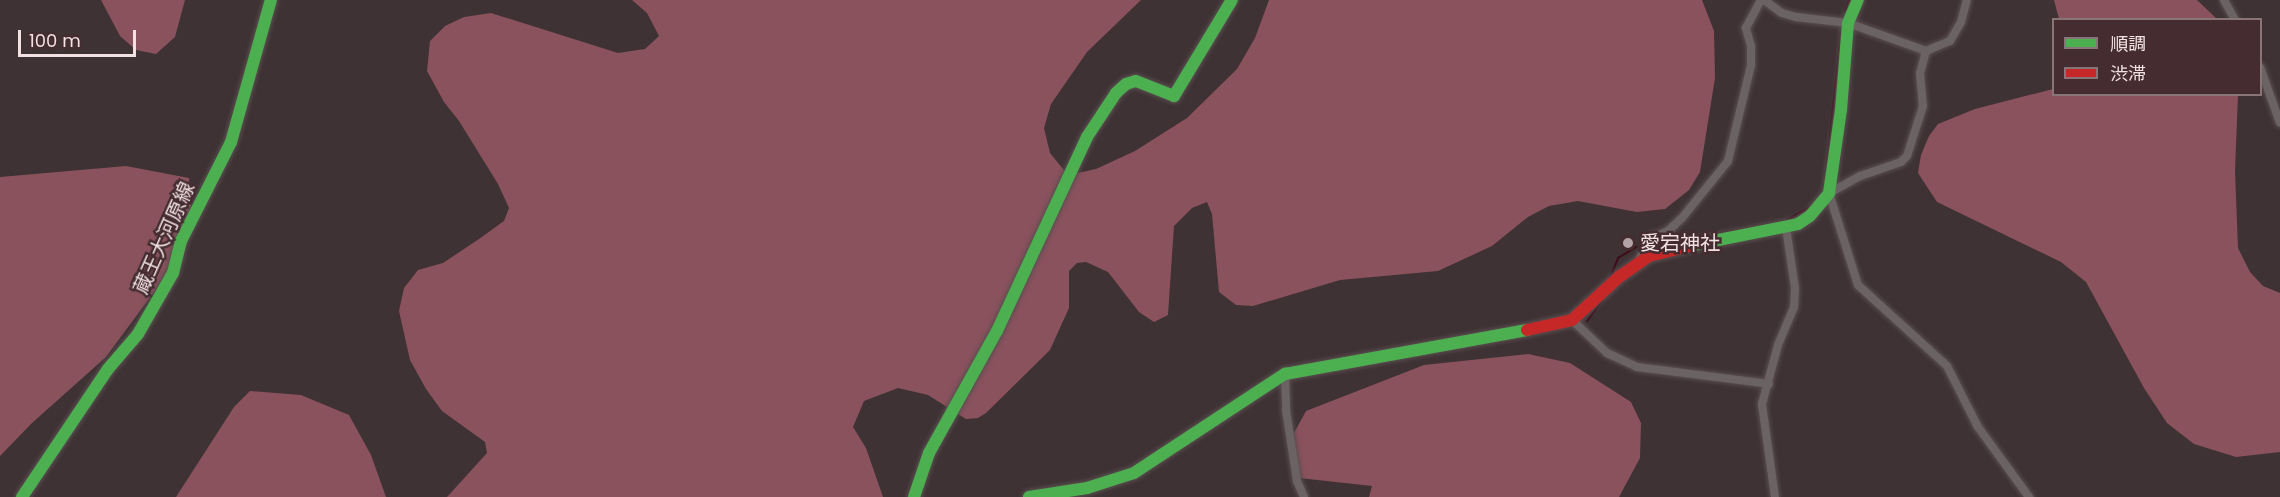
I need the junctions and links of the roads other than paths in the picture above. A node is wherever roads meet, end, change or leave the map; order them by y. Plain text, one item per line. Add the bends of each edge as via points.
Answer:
1 (271, 0) edge
2 (1232, 0) edge
3 (1762, 0) edge
4 (1858, 0) edge
5 (1967, 0) edge
6 (2224, 0) edge
7 (2234, 18) edge
8 (1848, 23) junction
9 (1926, 51) junction
10 (2262, 73) edge
11 (2280, 123) edge
12 (1829, 193) junction
13 (1786, 228) junction
14 (1643, 252) junction
15 (1572, 320) junction
16 (1285, 374) junction
17 (1769, 384) junction
18 (22, 497) edge
19 (914, 497) edge
20 (1029, 497) edge
21 (1304, 497) edge
22 (1775, 497) edge
23 (2029, 497) edge

1 - 18 street, 蔵王大河原線 via 231,142 181,241 173,273 138,334 108,369
2 - 19 street via 1174,96 1136,81 1116,93 1088,137 997,331 929,453
3 - 8 street via 1796,18
3 - 14 street via 1746,28 1751,65 1728,161 1682,218
4 - 8 street
5 - 9 street via 1950,41
6 - 7 street
8 - 9 street
8 - 12 street
9 - 12 street via 1920,73 1923,106 1907,156
10 - 11 street
12 - 13 street via 1810,216
12 - 23 street via 1858,285 1947,366 1978,427
13 - 14 street
13 - 17 street via 1794,308 1778,345
14 - 15 street
15 - 16 street via 1542,329
15 - 17 street via 1607,353 1637,367
16 - 20 street via 1134,473 1087,488
16 - 21 street via 1286,410 1297,481
17 - 22 street via 1762,411

